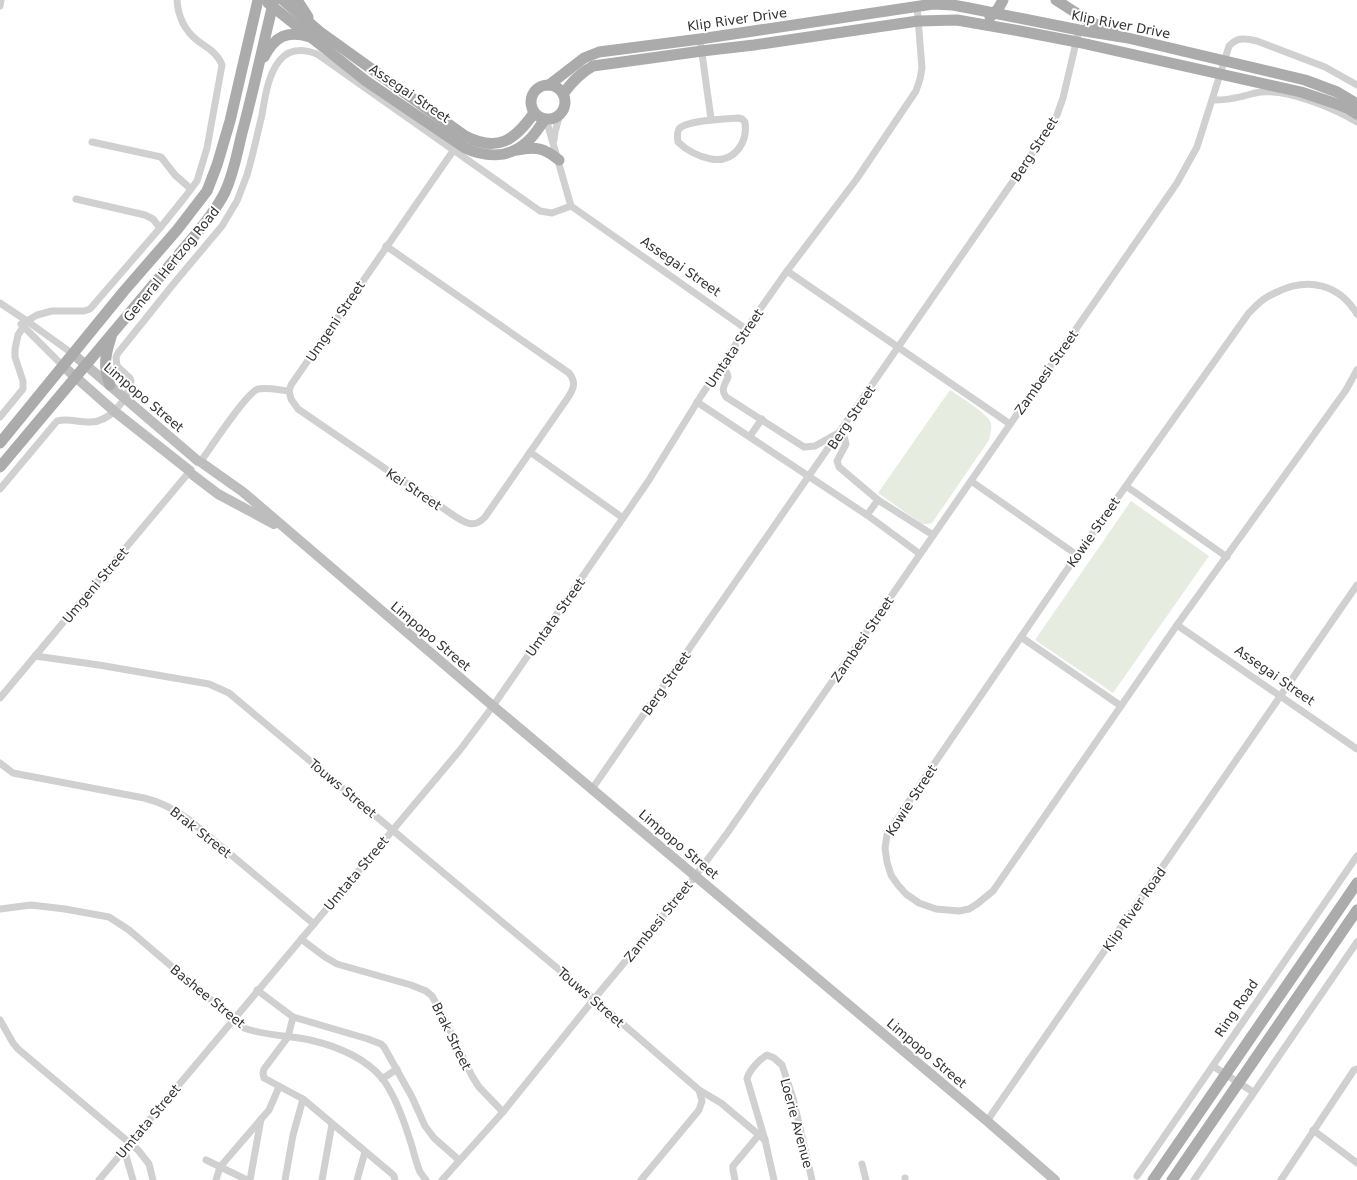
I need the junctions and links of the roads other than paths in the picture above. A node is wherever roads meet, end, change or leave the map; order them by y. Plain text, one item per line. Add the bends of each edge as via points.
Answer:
1 (1, 0) edge
2 (177, 0) edge
3 (258, 0) edge
4 (283, 0) edge
5 (297, 0) edge
6 (957, 0) edge
7 (994, 0) edge
8 (1004, 0) edge
9 (1056, 0) edge
10 (270, 2) edge
11 (933, 4) junction
12 (0, 6) edge
13 (917, 6) junction
14 (994, 13) junction
15 (1017, 18) junction
16 (918, 21) junction
17 (974, 23) junction
18 (1079, 30) junction
19 (1020, 31) junction
20 (313, 32) junction
21 (1128, 38) junction
22 (700, 39) junction
23 (1076, 42) junction
24 (702, 51) junction
25 (1224, 61) junction
26 (258, 72) junction
27 (1220, 74) junction
28 (549, 85) junction
29 (1357, 85) edge
30 (563, 94) junction
31 (1213, 100) junction
32 (1357, 104) edge
33 (534, 113) junction
34 (560, 114) junction
35 (1357, 114) edge
36 (546, 119) junction
37 (711, 120) junction
38 (1357, 122) edge
39 (92, 142) dead end
40 (554, 148) junction
41 (516, 150) junction
42 (453, 151) junction
43 (559, 160) junction
44 (191, 189) junction
45 (76, 199) dead end
46 (571, 206) junction
47 (160, 228) junction
48 (386, 246) junction
49 (788, 271) junction
50 (0, 303) edge
51 (1357, 314) edge
52 (25, 324) junction
53 (746, 329) junction
54 (113, 333) junction
55 (897, 348) junction
56 (73, 354) junction
57 (85, 364) junction
58 (63, 366) junction
59 (721, 366) junction
60 (1357, 370) edge
61 (75, 377) junction
62 (110, 385) junction
63 (289, 391) junction
64 (125, 397) junction
65 (697, 402) junction
66 (114, 410) junction
67 (0, 417) edge
68 (762, 419) junction
69 (1010, 424) junction
70 (841, 430) junction
71 (750, 436) junction
72 (0, 443) edge
73 (530, 452) junction
74 (200, 462) junction
75 (0, 467) edge
76 (192, 473) junction
77 (810, 477) junction
78 (971, 481) junction
79 (1126, 486) junction
80 (0, 489) edge
81 (878, 500) junction
82 (867, 515) junction
83 (623, 518) junction
84 (285, 529) junction
85 (933, 535) junction
86 (920, 554) junction
87 (1077, 554) junction
88 (1227, 557) junction
89 (1357, 585) edge
90 (1177, 625) junction
91 (1021, 637) junction
92 (35, 656) junction
93 (1280, 696) junction
94 (0, 698) edge
95 (493, 706) junction
96 (1121, 706) junction
97 (1357, 749) edge
98 (0, 763) edge
99 (592, 789) junction
100 (393, 830) junction
101 (1357, 856) edge
102 (696, 875) junction
103 (1357, 883) edge
104 (0, 909) edge
105 (1357, 910) edge
106 (314, 924) junction
107 (301, 938) junction
108 (1357, 942) edge
109 (257, 990) junction
110 (594, 999) junction
111 (293, 1016) junction
112 (233, 1019) junction
113 (0, 1020) edge
114 (288, 1037) junction
115 (1213, 1066) junction
116 (397, 1069) junction
117 (1357, 1069) edge
118 (1225, 1074) junction
119 (382, 1079) junction
120 (1239, 1082) junction
121 (279, 1087) junction
122 (699, 1090) junction
123 (1253, 1092) junction
124 (303, 1099) junction
125 (503, 1112) junction
126 (262, 1117) junction
127 (988, 1121) junction
128 (332, 1124) junction
129 (1314, 1130) junction
130 (758, 1136) junction
131 (765, 1140) junction
132 (127, 1146) junction
133 (365, 1152) junction
134 (206, 1160) dead end
135 (459, 1160) junction
136 (1357, 1163) edge
137 (862, 1164) dead end
138 (220, 1167) junction
139 (1137, 1176) dead end
140 (101, 1178) edge
141 (109, 1180) edge
142 (133, 1180) edge
143 (153, 1180) edge
144 (216, 1180) edge
145 (248, 1180) edge
146 (285, 1180) edge
147 (322, 1180) edge
148 (357, 1180) edge
149 (395, 1180) edge
150 (426, 1180) edge
151 (442, 1180) edge
152 (641, 1180) edge
153 (735, 1180) edge
154 (774, 1180) edge
155 (812, 1180) edge
156 (866, 1180) edge
157 (1055, 1180) edge
158 (1153, 1180) edge
159 (1172, 1180) edge
160 (1194, 1180) edge
161 (1281, 1180) edge

1 - 12 street
2 - 44 street via 181,20 187,29 196,40 218,56 222,65 207,148 199,177
3 - 56 main road, General Hertzog Road via 230,121 207,191
4 - 20 main road, Assegai Street
5 - 20 main road
6 - 11 main road
7 - 14 main road
8 - 14 main road
8 - 15 main road via 1008,10
9 - 21 main road via 1087,20
10 - 20 main road, Assegai Street
10 - 26 main road, General Hertzog Road
11 - 13 main road, Klip River Drive
11 - 14 main road, Klip River Drive
13 - 16 street, Umtata Street
13 - 22 main road, Klip River Drive
14 - 15 main road, Klip River Drive
14 - 17 main road via 987,20
14 - 19 main road via 1000,22
15 - 18 main road, Klip River Drive
16 - 17 main road, Klip River Drive via 949,20
16 - 24 main road, Klip River Drive
16 - 49 street, Umtata Street via 922,68 916,91 856,180
17 - 19 main road, Klip River Drive
18 - 21 main road, Klip River Drive
18 - 23 street, Berg Street
19 - 23 main road, Klip River Drive
20 - 26 main road via 281,37 269,48
20 - 33 main road, Assegai Street via 472,140 490,144 502,143 525,127
20 - 41 main road, Assegai Street via 366,81 465,148 488,155
21 - 25 main road, Klip River Drive
22 - 24 street
22 - 28 main road, Klip River Drive via 599,52 584,58
23 - 27 main road, Klip River Drive
23 - 55 street, Berg Street via 1057,115
24 - 30 main road, Klip River Drive via 593,66 578,75
24 - 37 street
25 - 27 street, Zambesi Street
25 - 29 street, Zambesi Street via 1229,46 1246,38 1306,59
25 - 32 main road, Klip River Drive via 1305,80 1337,92
26 - 54 main road, General Hertzog Road via 231,178 221,198 203,225
27 - 31 street, Zambesi Street
27 - 35 main road, Klip River Drive via 1319,97
28 - 30 main road via 555,86
28 - 33 main road, Klip River Drive via 534,92 531,102
30 - 34 main road via 565,104
31 - 38 street via 1276,92 1335,110
31 - 69 street, Zambesi Street via 1197,147 1177,183
33 - 36 main road
34 - 36 main road via 555,118
34 - 40 street
36 - 40 street
36 - 41 main road, Assegai Street via 529,140
37 - 37 street via 738,118 745,122 743,142 736,152 719,160 698,155 678,142 680,128
39 - 44 street via 161,157 175,175
40 - 43 street
41 - 43 main road via 542,149
42 - 46 street, General Hertzog Road via 540,211 552,213
42 - 48 street, Umgeni Street
42 - 64 street, General Hertzog Road via 317,54 308,50 297,50 281,58 267,90 252,160 234,207 218,231 116,357 117,366 131,381
43 - 46 street
44 - 47 street
45 - 47 street via 145,214
46 - 53 street, Assegai Street
47 - 52 street via 90,309 52,311 37,315
48 - 63 street, Umgeni Street
48 - 73 street, Kei Street via 572,376 572,391
49 - 53 street, Umtata Street
49 - 55 street
50 - 52 street
51 - 79 street, Kowie Street via 1340,293 1316,284 1305,283 1285,288 1264,299 1248,314
52 - 56 street
52 - 58 street
52 - 67 street via 17,339 15,353 23,389
53 - 59 street, Umtata Street
54 - 57 main road, General Hertzog Road
54 - 62 main road via 105,360
55 - 69 street
55 - 70 street, Berg Street
56 - 57 street, Limpopo Street
56 - 58 main road, General Hertzog Road
57 - 61 main road, General Hertzog Road
57 - 62 street, Limpopo Street
58 - 61 street, Limpopo Street
58 - 72 main road, General Hertzog Road
59 - 65 street, Umtata Street
59 - 68 street via 728,377 723,394
60 - 88 street, Kowie Street via 1346,390
61 - 66 street, Limpopo Street
61 - 75 main road, General Hertzog Road
62 - 64 street, Limpopo Street
63 - 73 street, Kei Street via 298,409 469,525 479,523 485,517
63 - 74 street via 254,391
64 - 66 street, General Hertzog Road
64 - 74 street, Limpopo Street
65 - 71 street
65 - 83 street, Umtata Street
66 - 76 street, Limpopo Street
66 - 80 street, General Hertzog Road via 94,422 57,421
68 - 70 street via 806,447 815,446
68 - 71 street
69 - 78 street, Zambesi Street
70 - 77 street, Berg Street
70 - 81 street via 846,444 837,459 837,465
71 - 77 street
73 - 83 street
74 - 76 street via 194,461 190,464
74 - 84 street, Limpopo Street via 242,492
76 - 84 street, Limpopo Street via 218,494
76 - 92 street, Umgeni Street
77 - 82 street
77 - 99 street, Berg Street
78 - 85 street, Zambesi Street
78 - 87 street
79 - 87 street, Kowie Street
79 - 88 street
81 - 82 street
81 - 85 street
82 - 86 street
83 - 95 street, Umtata Street
84 - 95 street, Limpopo Street
85 - 86 street, Zambesi Street
86 - 102 street, Zambesi Street via 756,793
87 - 91 street, Kowie Street
88 - 90 street, Kowie Street
89 - 93 street, Klip River Road
90 - 93 street, Assegai Street
90 - 96 street, Kowie Street
91 - 96 street
91 - 96 street, Kowie Street via 888,835 885,848 888,868 894,880 912,898 928,907 959,911 987,897
92 - 94 street, Umgeni Street
92 - 100 street, Touws Street via 209,684 222,689
93 - 97 street, Assegai Street
93 - 127 street, Klip River Road
95 - 99 street, Limpopo Street
95 - 100 street, Umtata Street
98 - 106 street, Brak Street via 13,773 152,800 170,806
99 - 102 street, Limpopo Street
100 - 106 street, Umtata Street
100 - 110 street, Touws Street
101 - 115 street, Ring Road
102 - 110 street, Zambesi Street
102 - 127 street, Limpopo Street
103 - 118 main road
104 - 112 street, Bashee Street via 31,905 109,917 129,930
105 - 120 main road
106 - 107 street, Umtata Street
107 - 109 street, Umtata Street
107 - 125 street, Brak Street via 337,964 415,986 429,993 472,1076
108 - 123 street
109 - 111 street
109 - 112 street, Umtata Street
110 - 122 street, Touws Street
110 - 125 street, Zambesi Street
111 - 114 street
111 - 116 street via 381,1044
112 - 114 street, Bashee Street via 244,1028 261,1034
112 - 132 street, Umtata Street
113 - 132 street via 18,1049
114 - 119 street, Bashee Street via 340,1048 366,1064
114 - 121 street via 263,1073 264,1078
115 - 118 street
115 - 139 street, Ring Road
116 - 119 street
116 - 135 street via 430,1134
117 - 129 street
118 - 120 street
118 - 158 main road
119 - 150 street, Bashee Street via 401,1113 420,1172
120 - 123 street
120 - 159 main road
121 - 124 street
121 - 126 street
122 - 130 street, Touws Street via 721,1103
122 - 152 street via 702,1103 699,1110
123 - 160 street
124 - 128 street
124 - 146 street via 292,1135
125 - 135 street, Zambesi Street
126 - 138 street
126 - 145 street
127 - 157 street, Limpopo Street
128 - 133 street
128 - 147 street
129 - 136 street
129 - 161 street
130 - 131 street, Touws Street
130 - 153 street via 733,1166
131 - 154 street
131 - 155 street, Loerie Avenue via 748,1081 749,1074 766,1056 772,1057 782,1065 793,1098
132 - 140 street, Umtata Street
132 - 142 street
132 - 143 street via 146,1159
133 - 148 street
133 - 149 street via 391,1173
134 - 138 street
135 - 151 street, Zambesi Street
137 - 156 street
138 - 144 street
138 - 145 street
140 - 141 street

